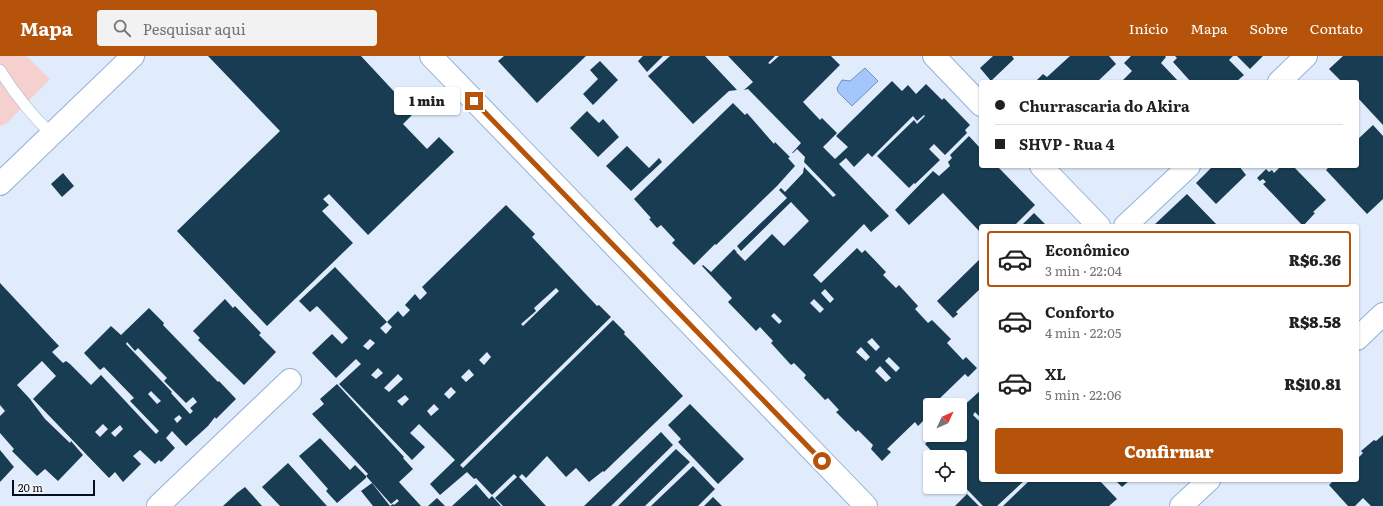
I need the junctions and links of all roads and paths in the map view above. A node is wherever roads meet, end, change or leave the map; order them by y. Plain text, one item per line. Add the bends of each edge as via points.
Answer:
1 (134, 56) edge
2 (431, 56) edge
3 (934, 56) edge
4 (1306, 56) edge
5 (0, 70) edge
6 (1281, 80) edge
7 (979, 103) edge
8 (52, 135) junction
9 (1043, 168) edge
10 (1187, 168) edge
11 (0, 184) edge
12 (1097, 224) edge
13 (1127, 224) edge
14 (1383, 314) edge
15 (1359, 337) edge
16 (290, 380) dead end
17 (1206, 482) edge
18 (158, 506) edge
19 (866, 506) edge
20 (1181, 506) edge

1 - 8 street
2 - 19 street
3 - 7 street
4 - 6 street
5 - 8 lane via 30,113
8 - 11 street
9 - 12 street
10 - 13 street
14 - 15 street
16 - 18 street
17 - 20 street

